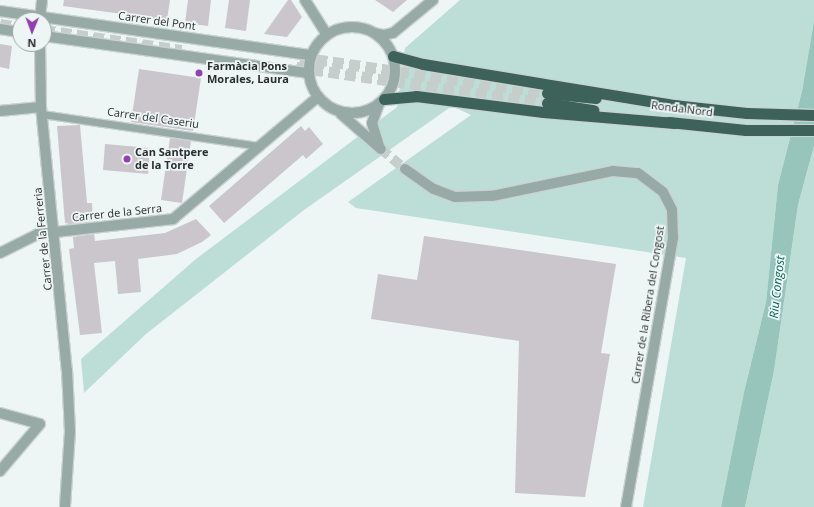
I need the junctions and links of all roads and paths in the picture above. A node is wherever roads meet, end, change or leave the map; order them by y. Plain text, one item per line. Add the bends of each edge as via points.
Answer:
1 (42, 0) edge
2 (305, 0) edge
3 (433, 0) edge
4 (0, 11) edge
5 (41, 12) edge
6 (12, 13) edge
7 (52, 19) edge
8 (398, 29) junction
9 (0, 30) edge
10 (12, 31) edge
11 (371, 31) junction
12 (327, 34) junction
13 (52, 37) edge
14 (40, 52) edge
15 (392, 54) junction
16 (311, 55) junction
17 (308, 73) junction
18 (318, 97) junction
19 (382, 101) junction
20 (680, 106) junction
21 (0, 111) edge
22 (42, 111) junction
23 (336, 111) junction
24 (814, 115) edge
25 (676, 123) junction
26 (814, 130) edge
27 (260, 146) junction
28 (405, 169) tunnel mouth
29 (54, 232) junction
30 (0, 253) edge
31 (0, 413) edge
32 (0, 471) edge
33 (65, 507) edge
34 (626, 507) edge

1 - 5 street
2 - 12 street
3 - 8 street
4 - 6 street, Carrer del Pont
7 - 16 street, Carrer del Pont
8 - 11 street via 384,35
8 - 15 street via 392,36
9 - 10 street
11 - 12 street via 345,27
11 - 15 street via 382,39
12 - 16 street
13 - 17 street
14 - 22 street, Carrer de la Ferreria
15 - 19 street via 394,81
15 - 20 highway via 423,64
16 - 17 street
17 - 18 street
18 - 23 street
18 - 27 street, Carrer de la Serra
19 - 23 street via 360,113
19 - 23 street via 372,124 381,149 357,125
19 - 25 highway via 416,96 543,112
20 - 24 highway, Ronda Nord via 747,113
20 - 25 highway, Ronda Nord via 547,98
21 - 22 street, Carrer del Caseriu
22 - 27 street, Carrer del Caseriu
22 - 29 street, Carrer de la Ferreria
25 - 26 highway, Ronda Nord via 746,130
27 - 29 street, Carrer de la Serra via 173,219
28 - 34 street, Carrer de la Ribera del Congost via 434,190 455,197 492,196 613,171 638,173 663,192 672,210 673,238
29 - 30 street, Carrer de la Serra via 38,234
29 - 33 street, Carrer de la Ferreria via 70,431
31 - 32 street via 40,424

